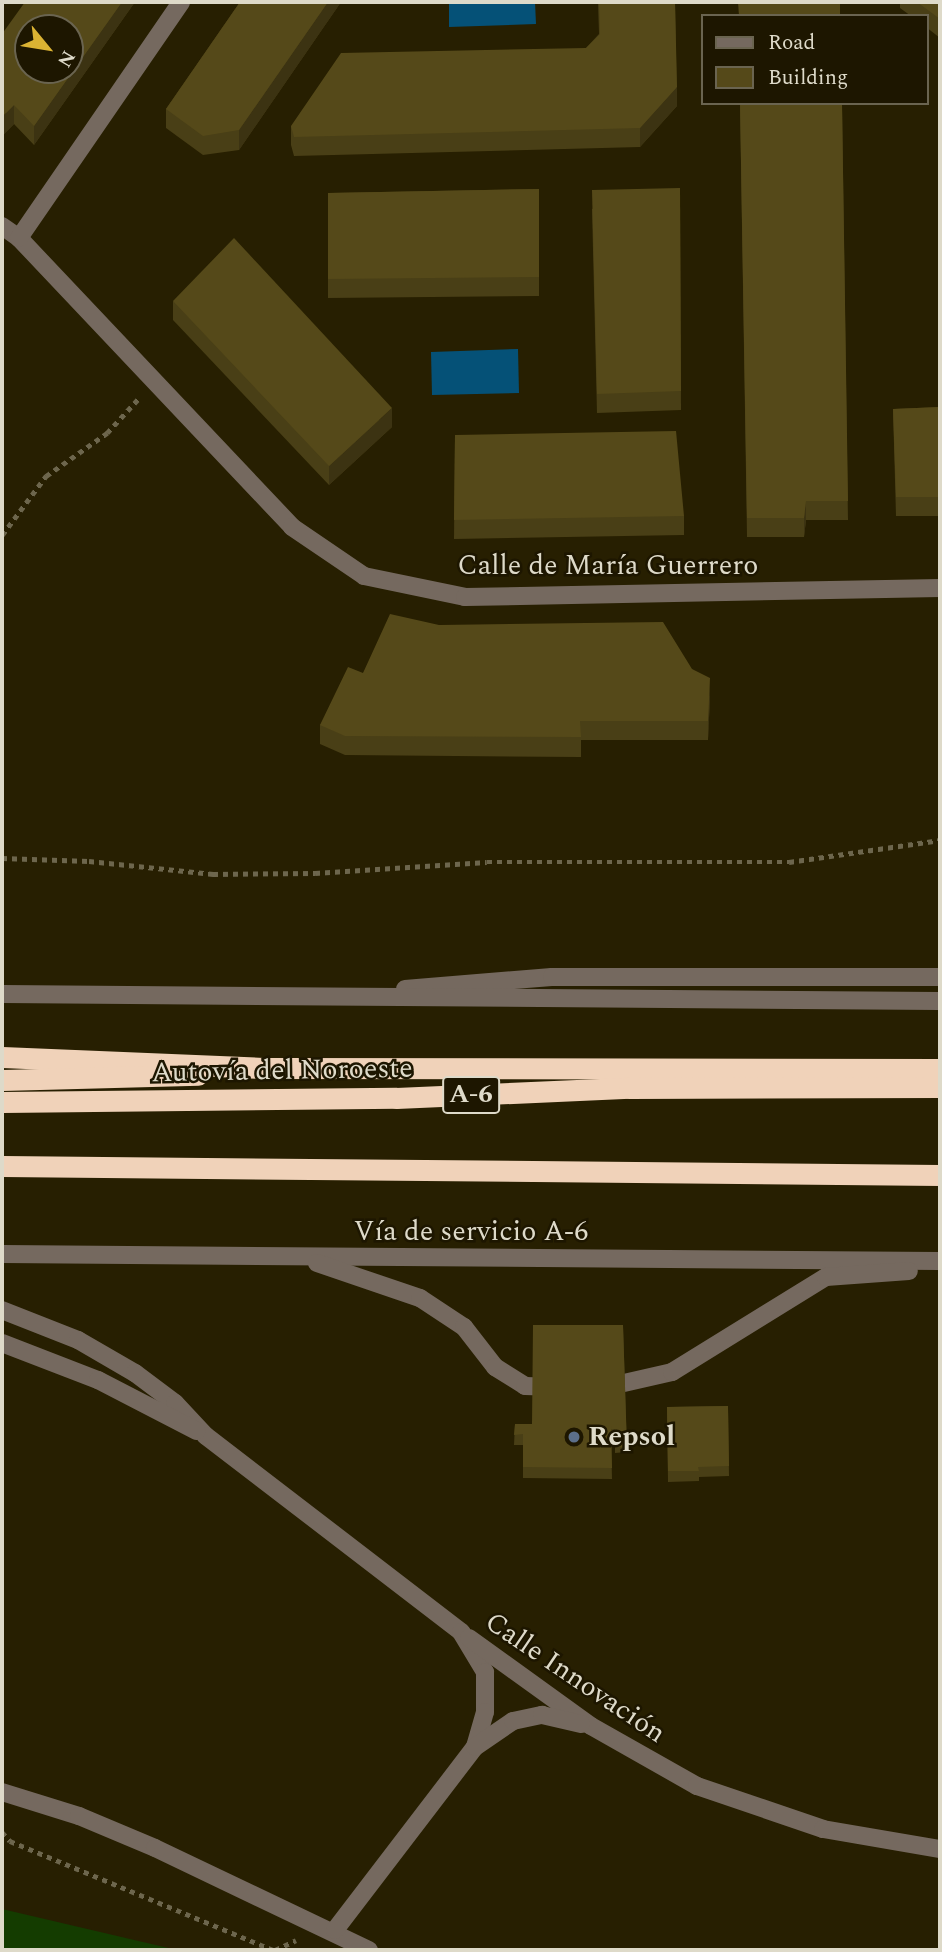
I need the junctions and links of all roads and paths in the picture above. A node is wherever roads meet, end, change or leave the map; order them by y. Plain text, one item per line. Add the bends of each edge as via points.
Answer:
1 (181, 2) edge
2 (2, 226) edge
3 (19, 238) junction
4 (154, 381) junction
5 (2, 535) edge
6 (940, 588) edge
7 (940, 840) edge
8 (2, 858) edge
9 (940, 977) edge
10 (2, 994) edge
11 (275, 998) junction
12 (940, 1001) edge
13 (2, 1057) edge
14 (263, 1068) junction
15 (940, 1069) edge
16 (2, 1080) edge
17 (940, 1087) edge
18 (2, 1102) edge
19 (2, 1166) edge
20 (940, 1175) edge
21 (2, 1254) edge
22 (304, 1258) junction
23 (940, 1261) edge
24 (940, 1269) edge
25 (2, 1310) edge
26 (2, 1343) edge
27 (206, 1436) junction
28 (461, 1632) junction
29 (591, 1726) junction
30 (475, 1747) junction
31 (2, 1792) edge
32 (2, 1832) edge
33 (940, 1849) edge
34 (335, 1930) junction
35 (273, 1950) edge
36 (369, 1950) edge

1 - 3 street
2 - 3 street, Calle de María Guerrero
3 - 4 street, Calle de María Guerrero
4 - 5 path via 107,433 46,476
4 - 6 street, Calle de María Guerrero via 292,527 364,576 465,597
7 - 8 path via 789,862 487,862 315,873 213,874 89,861
9 - 11 street via 552,977
10 - 11 street
11 - 12 street
13 - 14 highway
14 - 15 highway
14 - 16 highway via 156,1079
17 - 18 highway, Autovía del Noroeste / A-6 via 629,1087 396,1098
19 - 20 highway
21 - 22 street, Vía de servicio A-6
22 - 23 street, Vía de servicio A-6
22 - 24 street via 420,1298 464,1327 495,1367 525,1386 613,1388 672,1372 826,1277
25 - 27 street via 78,1340 135,1373 176,1403
26 - 27 street via 98,1380
27 - 28 street, Calle Innovación
28 - 29 street, Calle Innovación
28 - 30 street via 485,1672 485,1712
29 - 30 street via 542,1715 513,1721
29 - 33 street, Calle Innovación via 697,1786 762,1811 890,1843
30 - 34 street
31 - 34 street via 79,1816
32 - 35 path via 10,1841
34 - 36 street

